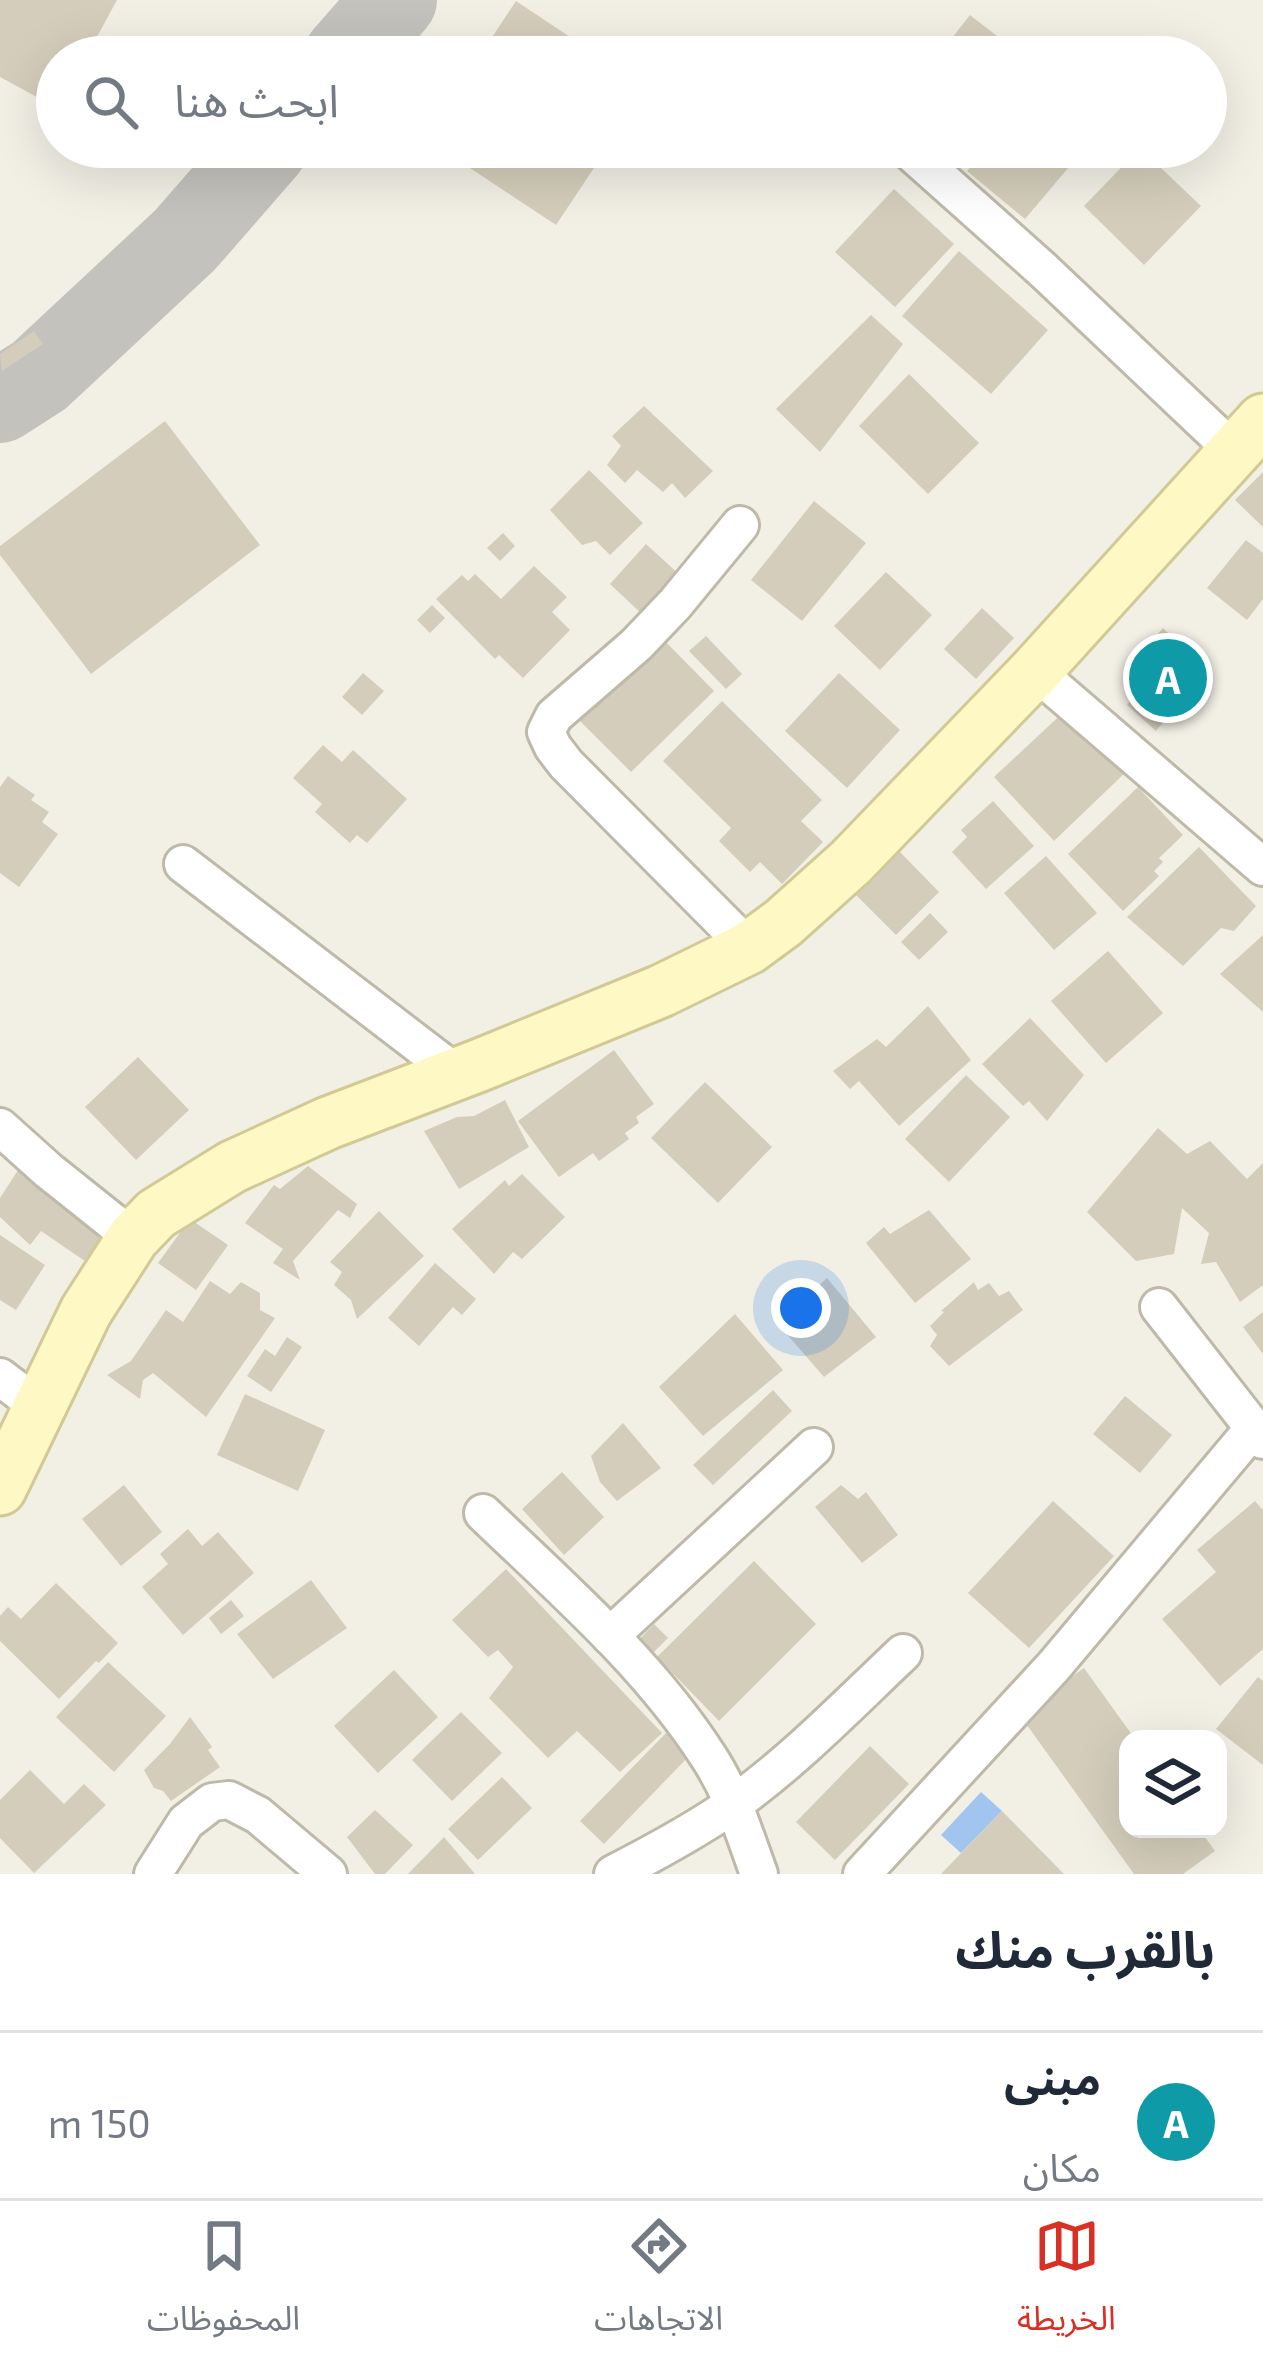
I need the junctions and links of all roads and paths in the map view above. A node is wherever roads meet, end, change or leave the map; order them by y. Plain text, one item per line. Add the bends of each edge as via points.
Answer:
1 (929, 168) edge
2 (1248, 435) edge
3 (740, 525) dead end
4 (1035, 671) junction
5 (183, 864) dead end
6 (1263, 867) edge
7 (749, 948) junction
8 (457, 1074) junction
9 (0, 1127) edge
10 (133, 1238) junction
11 (1159, 1307) dead end
12 (19, 1391) edge
13 (1258, 1434) edge
14 (814, 1447) dead end
15 (0, 1489) edge
16 (483, 1513) dead end
17 (610, 1636) junction
18 (903, 1652) dead end
19 (734, 1804) junction
20 (153, 1874) edge
21 (328, 1874) edge
22 (613, 1874) edge
23 (759, 1874) edge
24 (862, 1874) edge

1 - 2 street
2 - 4 main road
3 - 7 street via 675,604 546,732 566,764
4 - 6 street
4 - 7 main road via 851,862
5 - 8 street
7 - 8 main road
8 - 10 main road via 232,1167 156,1214
9 - 10 street
10 - 12 main road
11 - 13 street
12 - 15 main road
13 - 24 street
14 - 17 street
16 - 17 street
17 - 19 street via 676,1710
18 - 19 street
19 - 22 street
19 - 23 street
20 - 21 street via 186,1822 229,1800

